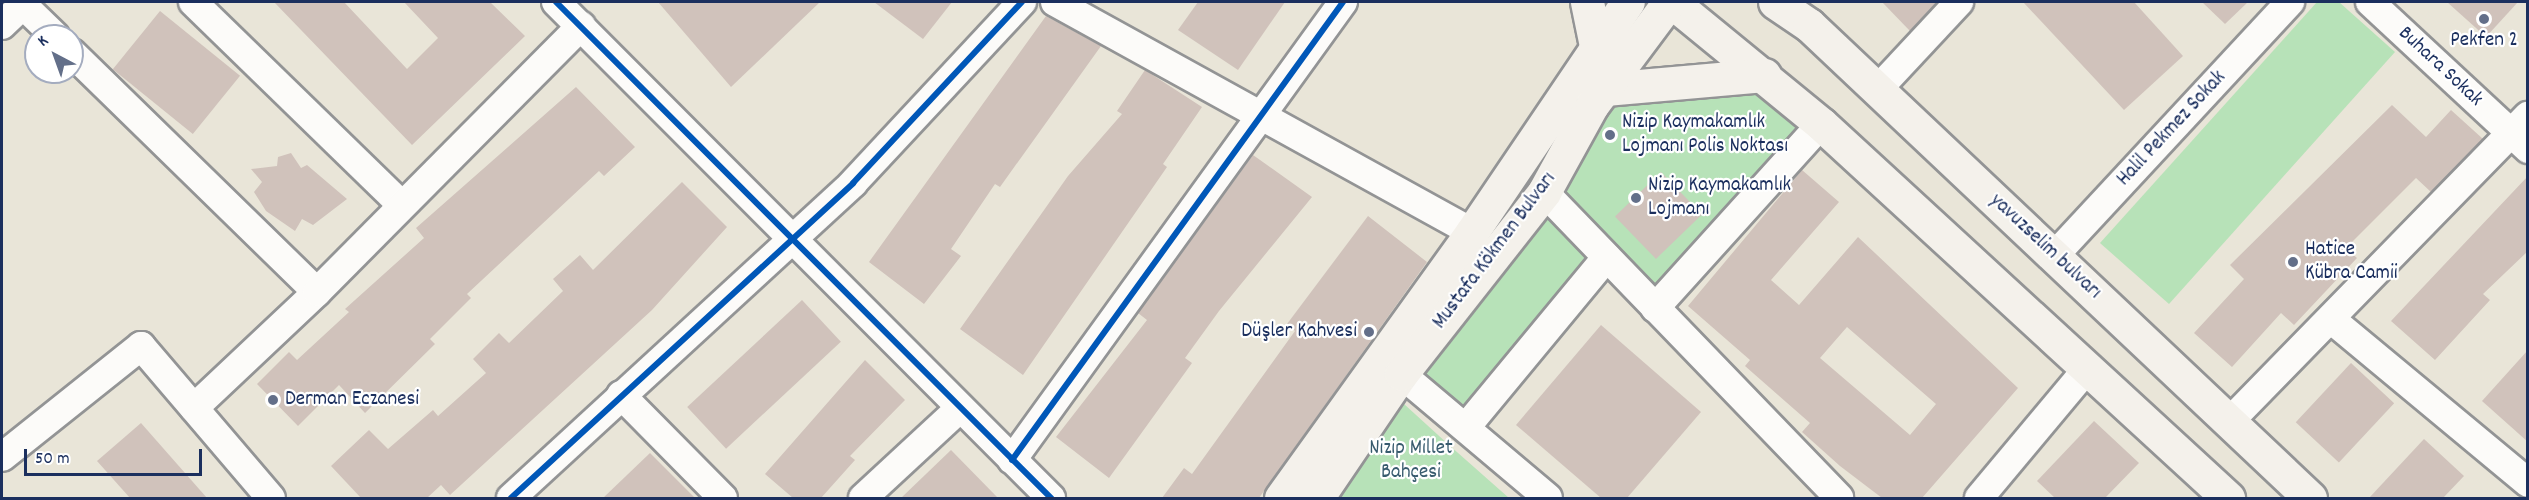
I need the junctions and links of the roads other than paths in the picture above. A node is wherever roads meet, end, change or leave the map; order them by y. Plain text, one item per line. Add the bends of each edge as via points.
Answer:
1 (193, 2) edge
2 (556, 2) edge
3 (1022, 2) edge
4 (1055, 2) edge
5 (1343, 2) edge
6 (1587, 2) edge
7 (1628, 2) edge
8 (1671, 2) edge
9 (1775, 2) edge
10 (1959, 2) edge
11 (2290, 2) edge
12 (2370, 2) edge
13 (24, 3) edge
14 (1804, 13) edge
15 (44, 24) edge
16 (2, 25) edge
17 (581, 26) junction
18 (1596, 46) junction
19 (84, 65) edge
20 (1764, 75) junction
21 (1605, 88) junction
22 (1878, 89) junction
23 (1256, 116) junction
24 (1821, 124) junction
25 (2522, 133) edge
26 (1544, 192) junction
27 (400, 204) junction
28 (1472, 232) junction
29 (791, 243) junction
30 (2054, 256) junction
31 (1607, 257) junction
32 (317, 292) junction
33 (1655, 308) junction
34 (2332, 320) junction
35 (2087, 369) junction
36 (1401, 374) junction
37 (621, 395) junction
38 (194, 408) junction
39 (959, 409) junction
40 (2229, 422) junction
41 (1467, 426) junction
42 (2, 457) edge
43 (1012, 460) junction
44 (2528, 483) edge
45 (271, 498) edge
46 (511, 498) edge
47 (723, 498) edge
48 (863, 498) edge
49 (1051, 498) edge
50 (1281, 498) edge
51 (1317, 498) edge
52 (1548, 498) edge
53 (1839, 498) edge
54 (1980, 498) edge
55 (2228, 498) edge
56 (2310, 498) edge

1 - 27 street
2 - 17 street
3 - 29 street
4 - 23 street
5 - 23 street
6 - 18 main road
7 - 18 main road, Mustafa Kökmen Bulvarı
8 - 20 main road
8 - 21 main road, Mustafa Kökmen Bulvarı
9 - 14 main road, yavuzselim bulvarı
10 - 22 street
11 - 30 street, Halil Pekmez Sokak
12 - 25 street, Buhara Sokak
13 - 15 street
13 - 16 street
14 - 22 main road, yavuzselim bulvarı
17 - 27 street
17 - 29 street
18 - 28 main road, Mustafa Kökmen Bulvarı
19 - 32 street
20 - 21 main road
20 - 24 main road
21 - 26 main road, Mustafa Kökmen Bulvarı
22 - 30 main road, yavuzselim bulvarı
23 - 28 street
23 - 43 street
24 - 33 street
24 - 35 main road
25 - 34 street
26 - 31 street
26 - 36 main road, Mustafa Kökmen Bulvarı
27 - 32 street
28 - 50 main road, Mustafa Kökmen Bulvarı
29 - 37 street
29 - 39 street
30 - 40 main road, yavuzselim bulvarı
31 - 33 street
31 - 41 street
32 - 38 street
33 - 53 street
34 - 40 street
34 - 44 street
35 - 54 street
35 - 55 main road
36 - 41 street
36 - 51 main road, Mustafa Kökmen Bulvarı
37 - 46 street
37 - 47 street
38 - 42 street via 141,345
38 - 45 street
39 - 43 street
39 - 48 street
40 - 56 main road, yavuzselim bulvarı
41 - 52 street
43 - 49 street

